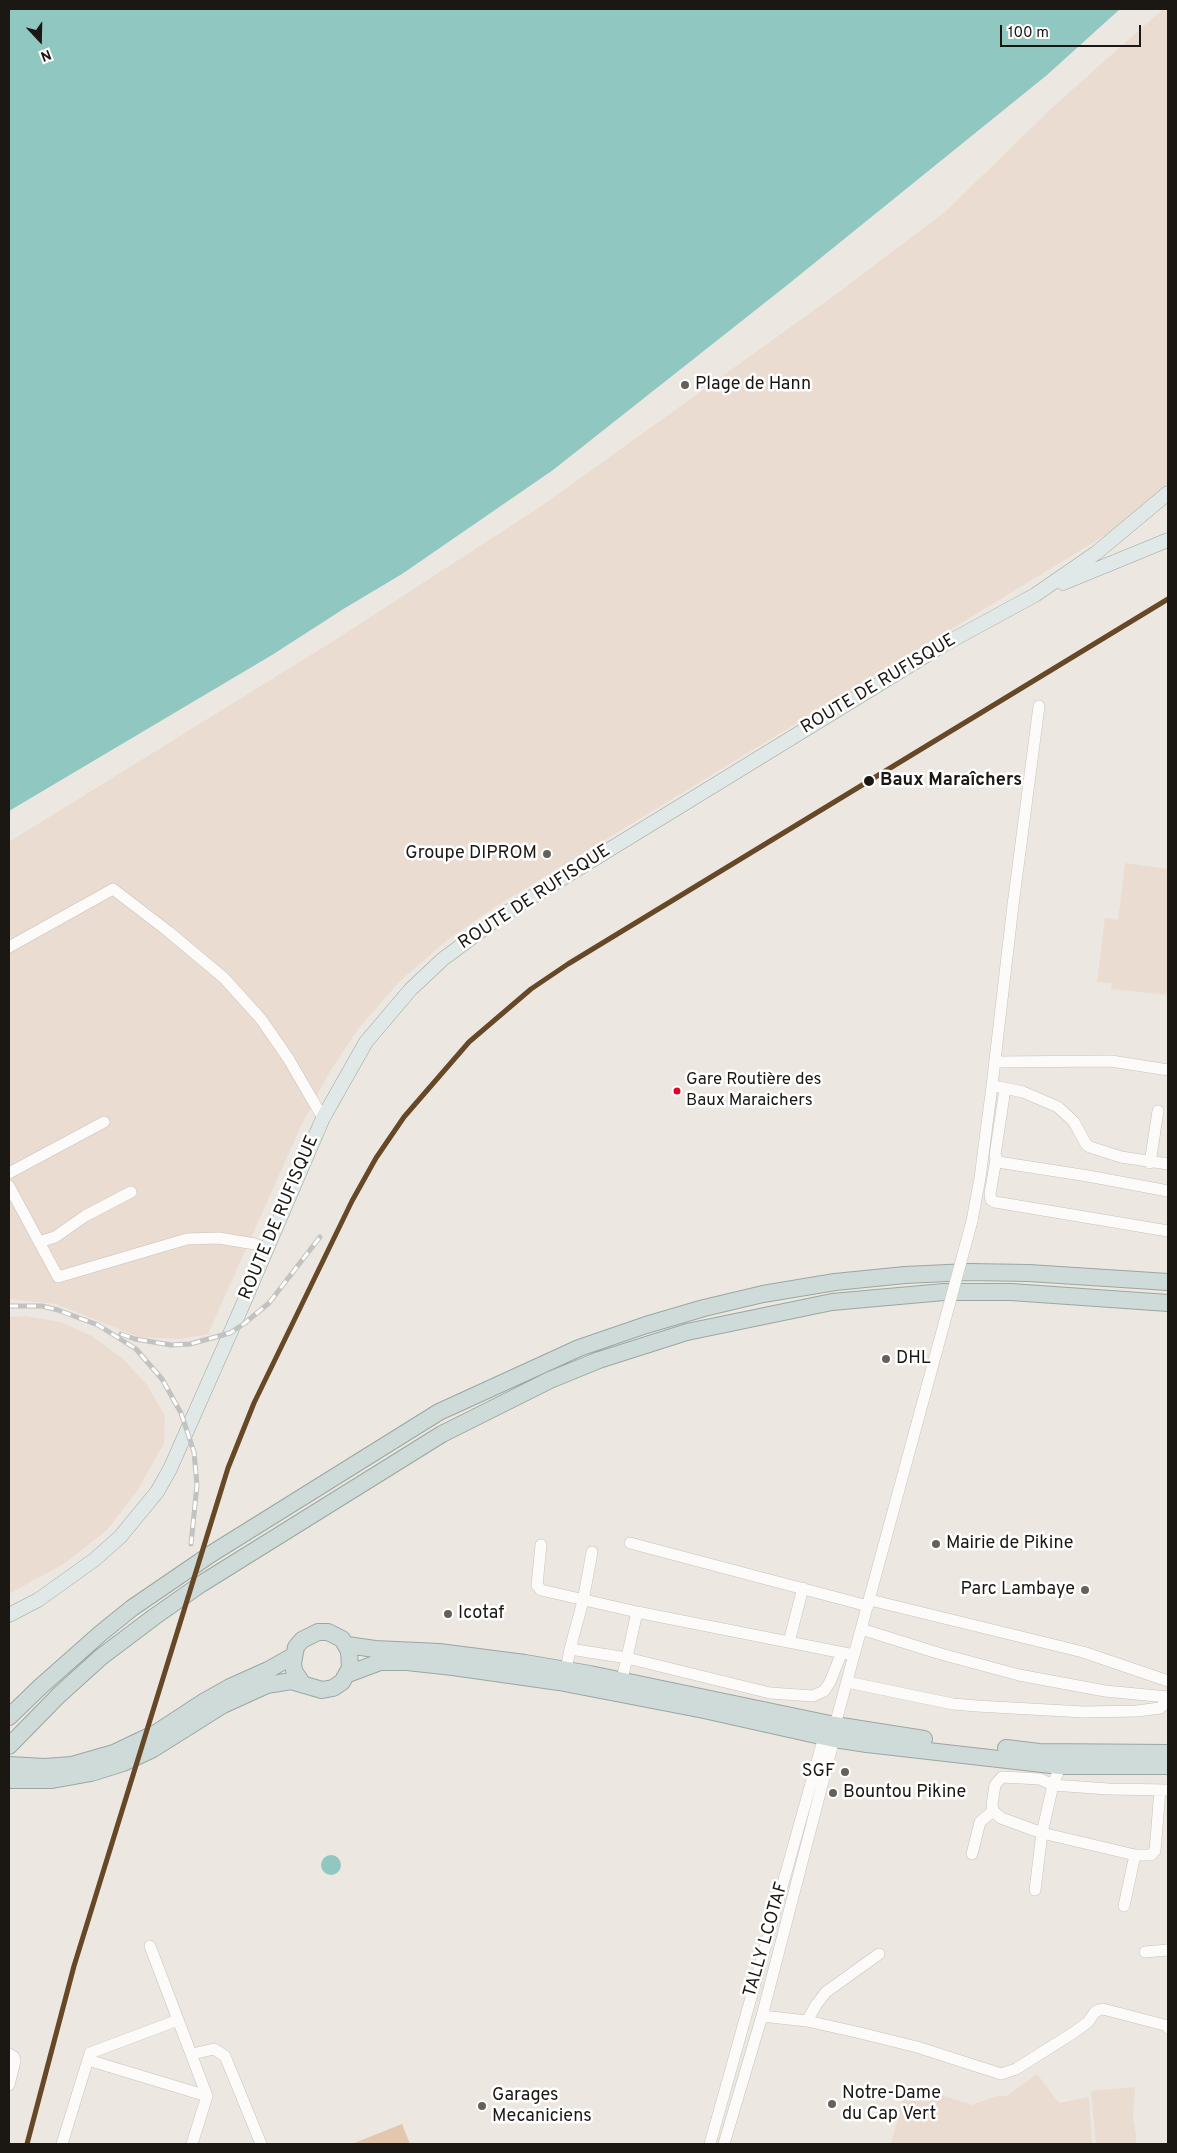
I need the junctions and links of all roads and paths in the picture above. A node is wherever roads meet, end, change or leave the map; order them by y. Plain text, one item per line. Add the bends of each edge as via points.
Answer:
1 (1168, 493) edge
2 (1168, 540) edge
3 (1035, 595) junction
4 (1039, 706) dead end
5 (9, 946) edge
6 (995, 1062) junction
7 (1168, 1070) edge
8 (992, 1086) junction
9 (1005, 1089) junction
10 (1158, 1111) dead end
11 (323, 1118) junction
12 (104, 1122) dead end
13 (996, 1159) junction
14 (1150, 1163) junction
15 (1168, 1164) edge
16 (9, 1173) edge
17 (9, 1186) edge
18 (1168, 1191) edge
19 (131, 1192) dead end
20 (1168, 1231) edge
21 (39, 1242) junction
22 (266, 1249) junction
23 (1168, 1282) edge
24 (1168, 1303) edge
25 (630, 1543) dead end
26 (541, 1545) dead end
27 (592, 1552) dead end
28 (803, 1588) junction
29 (583, 1601) junction
30 (869, 1603) junction
31 (637, 1612) junction
32 (9, 1615) edge
33 (861, 1630) junction
34 (789, 1642) junction
35 (347, 1646) junction
36 (570, 1649) junction
37 (842, 1652) junction
38 (854, 1654) junction
39 (293, 1656) junction
40 (627, 1658) junction
41 (566, 1670) junction
42 (348, 1674) junction
43 (622, 1680) junction
44 (1168, 1681) edge
45 (847, 1682) junction
46 (302, 1683) junction
47 (1168, 1697) edge
48 (1166, 1706) edge
49 (9, 1717) edge
50 (831, 1734) junction
51 (154, 1741) junction
52 (10, 1745) edge
53 (1168, 1752) edge
54 (112, 1760) junction
55 (9, 1765) edge
56 (1060, 1766) junction
57 (1168, 1766) edge
58 (9, 1780) edge
59 (1053, 1784) junction
60 (1164, 1790) edge
61 (993, 1811) junction
62 (1042, 1833) junction
63 (972, 1854) dead end
64 (1135, 1855) junction
65 (1035, 1890) dead end
66 (1124, 1906) dead end
67 (150, 1946) dead end
68 (1168, 1950) edge
69 (1145, 1952) dead end
70 (879, 1954) dead end
71 (762, 2016) junction
72 (178, 2020) junction
73 (807, 2021) junction
74 (1168, 2028) edge
75 (9, 2054) edge
76 (192, 2054) junction
77 (88, 2060) junction
78 (9, 2085) edge
79 (207, 2096) junction
80 (62, 2144) edge
81 (192, 2144) edge
82 (262, 2144) edge
83 (710, 2144) edge
84 (724, 2144) edge

1 - 3 main road, ROUTE DE RUFISQUE via 1096,553
2 - 3 main road, ROUTE DE RUFISQUE
3 - 11 main road, ROUTE DE RUFISQUE via 934,650 462,943 411,989 383,1020 347,1073
4 - 6 street
5 - 11 street via 113,889 224,978 278,1042
6 - 7 street via 1111,1061
6 - 8 street
8 - 9 street
8 - 30 street, bridge via 972,1221
9 - 13 street
9 - 14 street via 1023,1092 1058,1107 1074,1122 1090,1147
10 - 14 street
11 - 22 main road, ROUTE DE RUFISQUE
12 - 16 street
13 - 18 street via 1002,1163
13 - 20 street via 990,1194 995,1202
14 - 15 street
17 - 21 street
19 - 21 street via 54,1237
21 - 22 street via 58,1278 187,1240 219,1238
22 - 32 main road, ROUTE DE RUFISQUE via 157,1492 120,1537 94,1560 38,1600
23 - 49 highway via 969,1272 834,1282 680,1315 579,1348 439,1412 211,1554 101,1633
24 - 52 highway via 1011,1292 944,1292 832,1302 687,1332 599,1360 485,1411 400,1459 201,1584 101,1657
25 - 28 street
26 - 29 street via 538,1588
27 - 29 street
28 - 30 street
28 - 34 street
29 - 31 street
29 - 36 street
30 - 33 street
30 - 44 street via 1083,1652
31 - 34 street
31 - 40 street
33 - 38 street
33 - 47 street via 1019,1675 1104,1691
34 - 37 street
35 - 39 highway via 335,1635 318,1632 302,1640
35 - 41 highway via 439,1652
35 - 42 highway via 351,1656
36 - 40 street
36 - 41 street
37 - 38 street
37 - 40 street via 830,1682 824,1691 813,1696 770,1693
38 - 45 street
39 - 46 highway via 294,1671
39 - 51 highway via 222,1691
40 - 43 street
41 - 43 highway
42 - 46 highway via 333,1688 322,1690
42 - 50 highway via 369,1665 391,1661 498,1672
43 - 50 highway
45 - 48 street via 977,1706 1084,1712
45 - 50 street
46 - 51 highway via 278,1682 252,1691
50 - 53 highway via 1039,1752
50 - 56 highway
50 - 71 street, TALLY LCOTAF
50 - 83 street, TALLY LCOTAF
51 - 54 highway
54 - 55 highway via 45,1767
54 - 58 highway via 52,1780
56 - 57 highway
56 - 59 street
59 - 60 street
59 - 61 street via 1040,1779 1002,1777 995,1785
59 - 62 street
60 - 64 street via 1155,1852
61 - 62 street via 1001,1818
61 - 63 street via 980,1822
62 - 64 street
62 - 65 street
64 - 66 street
67 - 72 street
68 - 69 street
70 - 73 street via 826,1992
71 - 73 street
71 - 84 street, TALLY LCOTAF
72 - 76 street
72 - 77 street via 90,2053
73 - 74 street via 917,2047 1001,2074 1016,2070 1073,2033 1099,2010
75 - 78 street via 15,2061
76 - 79 street
76 - 82 street via 214,2049 225,2056
77 - 79 street
77 - 80 street
79 - 81 street

